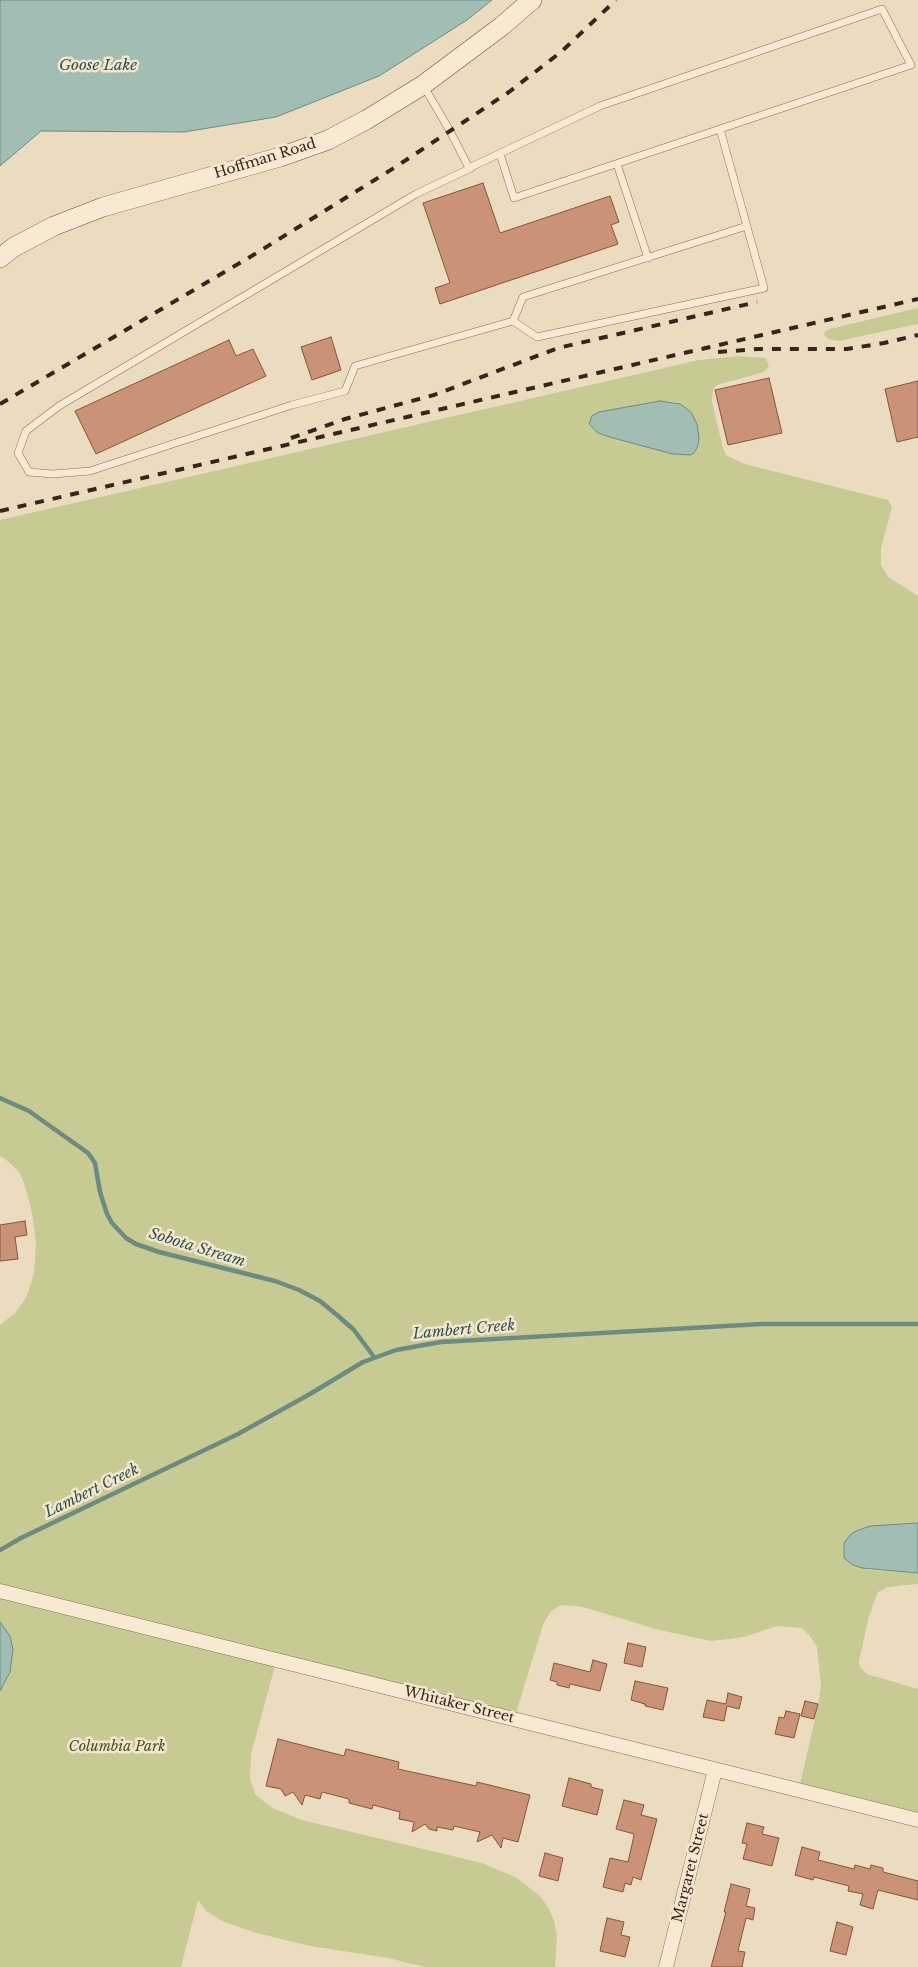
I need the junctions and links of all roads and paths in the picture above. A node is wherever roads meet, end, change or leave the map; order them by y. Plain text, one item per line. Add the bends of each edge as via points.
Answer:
1 (532, 0) edge
2 (423, 85) junction
3 (720, 129) junction
4 (500, 154) junction
5 (617, 164) junction
6 (471, 168) junction
7 (747, 226) junction
8 (0, 258) edge
9 (648, 258) junction
10 (513, 321) junction
11 (0, 1591) edge
12 (716, 1770) junction
13 (918, 1820) edge
14 (666, 1967) edge

1 - 2 street, Hoffman Road
2 - 6 lane
2 - 8 street, Hoffman Road via 328,140 280,157 103,207 54,226
3 - 4 lane via 912,65 882,9 600,106
3 - 5 lane
3 - 7 lane
4 - 5 lane via 514,198
4 - 6 lane
5 - 9 lane
6 - 10 lane via 416,194 59,406 26,431 18,453 29,472 90,471 292,405 345,391 355,366
7 - 9 lane
7 - 10 lane via 764,288 537,337
9 - 10 lane via 523,297
11 - 12 street, Whitaker Street
12 - 13 street, Whitaker Street
12 - 14 street, Margaret Street

